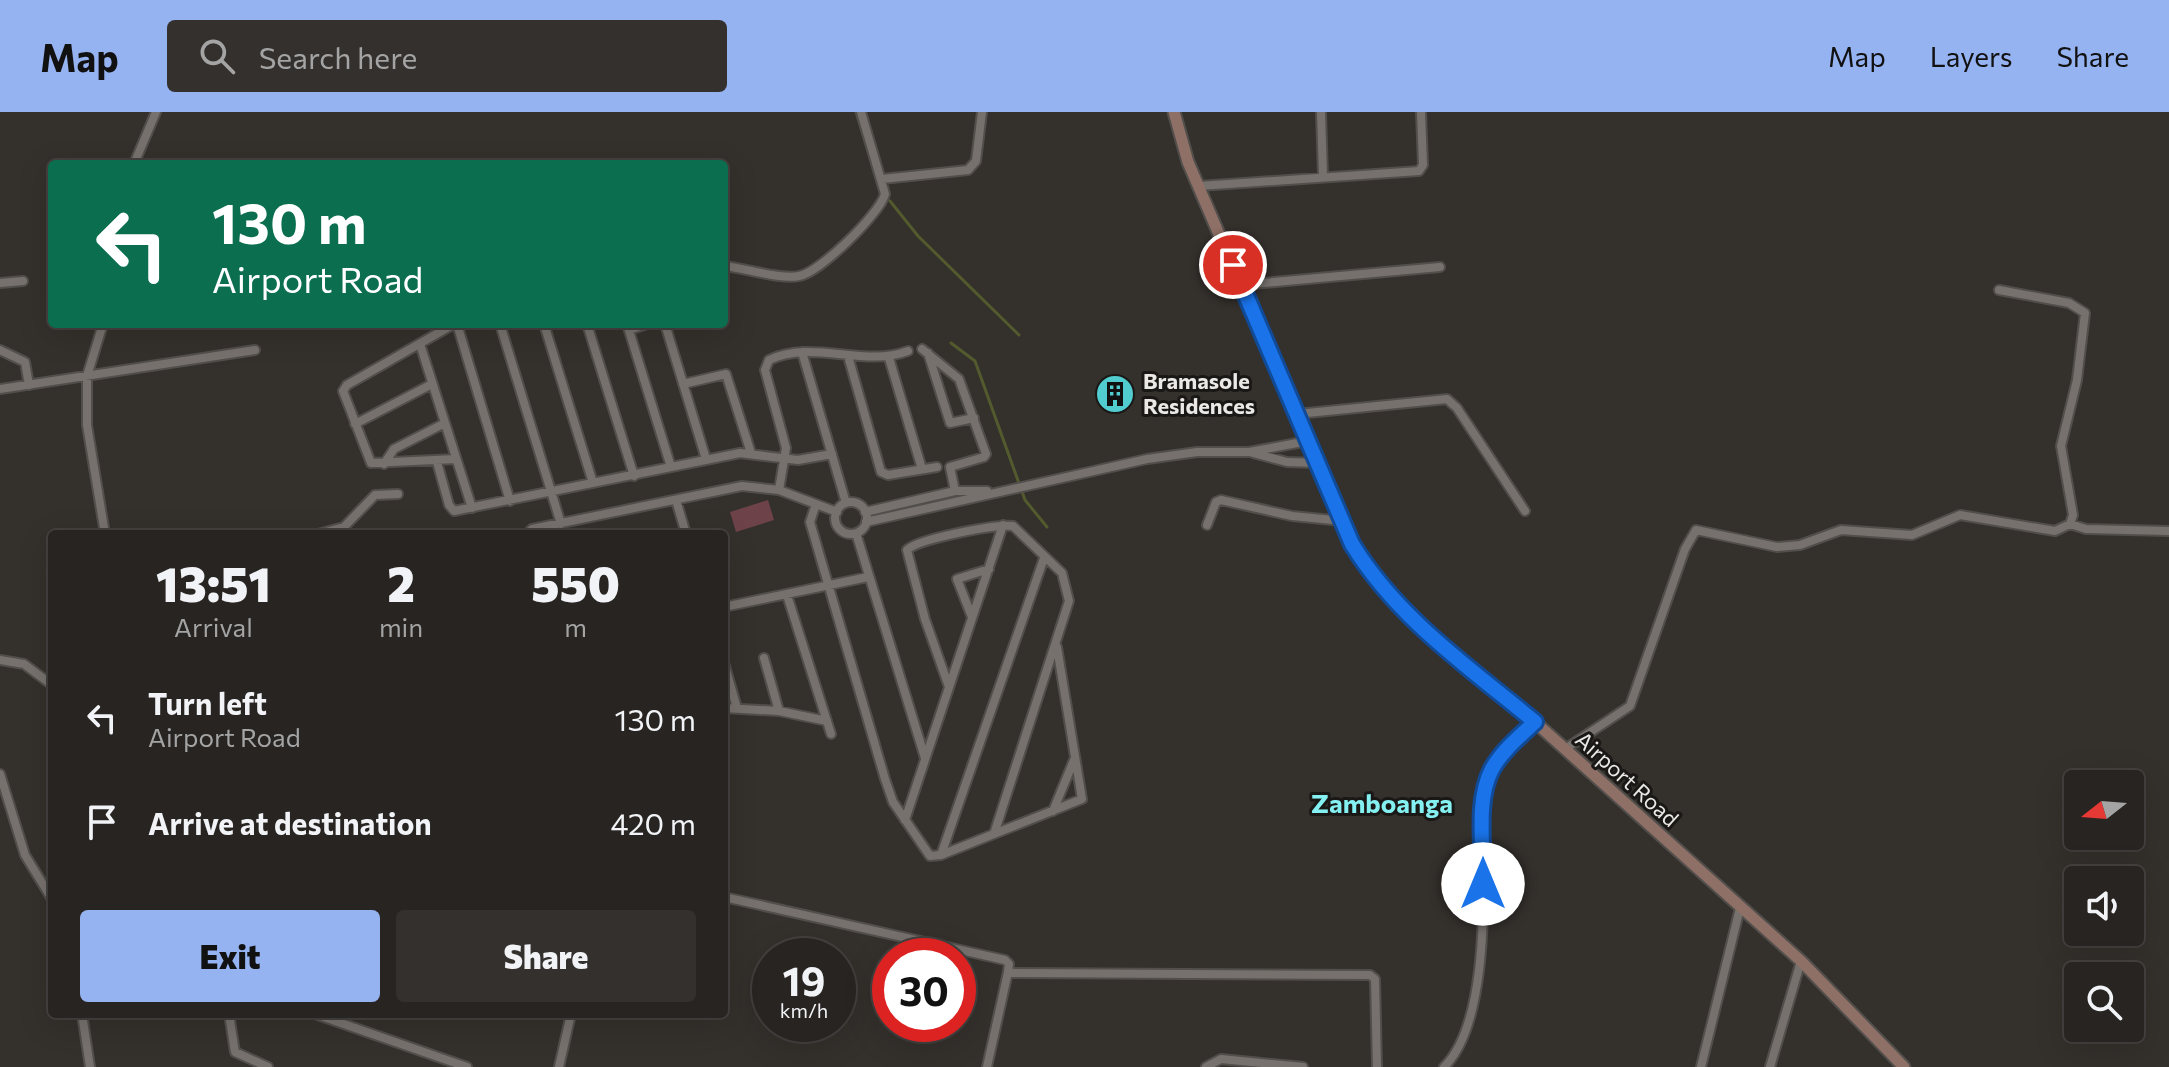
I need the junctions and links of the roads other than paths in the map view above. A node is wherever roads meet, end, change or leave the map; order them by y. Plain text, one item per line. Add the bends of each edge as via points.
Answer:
1 (156, 112) edge
2 (861, 112) edge
3 (982, 112) edge
4 (1174, 112) edge
5 (1321, 112) edge
6 (1421, 112) edge
7 (136, 160) edge
8 (1323, 176) junction
9 (882, 179) junction
10 (1199, 186) junction
11 (728, 267) edge
12 (1440, 267) dead end
13 (23, 281) dead end
14 (0, 283) edge
15 (1241, 285) junction
16 (1999, 290) dead end
17 (102, 328) edge
18 (449, 328) edge
19 (457, 328) edge
20 (501, 328) edge
21 (545, 328) edge
22 (588, 328) edge
23 (628, 328) edge
24 (666, 328) edge
25 (420, 344) junction
26 (0, 350) edge
27 (255, 350) dead end
28 (908, 351) dead end
29 (802, 352) junction
30 (848, 356) junction
31 (889, 358) junction
32 (87, 376) junction
33 (432, 384) junction
34 (683, 384) junction
35 (29, 385) junction
36 (0, 389) edge
37 (1297, 414) junction
38 (974, 418) junction
39 (445, 423) junction
40 (355, 424) junction
41 (1308, 441) junction
42 (1249, 452) junction
43 (751, 453) junction
44 (832, 454) junction
45 (456, 459) junction
46 (706, 459) junction
47 (787, 459) junction
48 (437, 462) junction
49 (1317, 463) junction
50 (384, 464) junction
51 (671, 467) junction
52 (937, 467) dead end
53 (922, 469) junction
54 (634, 476) junction
55 (593, 483) junction
56 (779, 490) junction
57 (955, 491) junction
58 (552, 492) junction
59 (992, 492) junction
60 (398, 494) dead end
61 (676, 500) junction
62 (510, 501) junction
63 (846, 503) junction
64 (816, 504) junction
65 (912, 505) junction
66 (472, 508) junction
67 (1525, 511) dead end
68 (837, 512) junction
69 (865, 512) junction
70 (1343, 521) junction
71 (866, 522) junction
72 (561, 524) junction
73 (2070, 524) junction
74 (1003, 525) junction
75 (1207, 525) dead end
76 (104, 530) edge
77 (333, 530) edge
78 (531, 530) edge
79 (685, 530) edge
80 (2169, 531) edge
81 (856, 533) junction
82 (1044, 558) junction
83 (989, 569) junction
84 (868, 577) junction
85 (827, 588) junction
86 (787, 595) junction
87 (728, 606) edge
88 (973, 617) junction
89 (1057, 647) junction
90 (764, 658) dead end
91 (0, 660) edge
92 (728, 677) edge
93 (48, 682) edge
94 (949, 687) junction
95 (728, 708) edge
96 (737, 708) junction
97 (779, 711) junction
98 (827, 721) junction
99 (1535, 722) junction
100 (831, 734) dead end
101 (1565, 749) junction
102 (1075, 757) junction
103 (925, 759) junction
104 (0, 774) edge
105 (1053, 811) junction
106 (905, 820) junction
107 (994, 834) junction
108 (941, 855) junction
109 (48, 892) edge
110 (728, 898) edge
111 (1740, 908) junction
112 (1801, 961) junction
113 (1008, 972) junction
114 (83, 1018) edge
115 (230, 1018) edge
116 (326, 1018) edge
117 (570, 1018) edge
118 (90, 1067) edge
119 (268, 1067) edge
120 (467, 1067) edge
121 (559, 1067) edge
122 (987, 1067) edge
123 (1206, 1067) edge
124 (1303, 1067) edge
125 (1377, 1067) edge
126 (1444, 1067) edge
127 (1701, 1067) edge
128 (1770, 1067) edge
129 (1904, 1067) edge

1 - 7 street
2 - 9 street
3 - 9 street via 976,161 968,170
4 - 10 main road, Airport Road
5 - 8 street
6 - 8 street via 1421,170
8 - 10 street
9 - 11 street via 885,194 879,206 810,272 796,277
10 - 15 main road, Airport Road
12 - 15 street
13 - 14 street
15 - 37 main road, Airport Road
16 - 73 street via 2069,303 2085,313 2077,380 2061,446 2073,515
17 - 32 street
18 - 25 street
19 - 62 street
20 - 58 street
21 - 55 street
22 - 54 street
23 - 51 street
24 - 34 street
25 - 33 street
25 - 40 street via 345,386
26 - 35 street via 25,362
27 - 32 street
28 - 31 street
29 - 30 street
29 - 44 street
29 - 47 street via 783,354 765,365
30 - 31 street
30 - 53 street via 881,472
31 - 53 street
32 - 35 street
32 - 76 street via 89,456
33 - 39 street
33 - 40 street
34 - 43 street via 726,374
34 - 46 street
35 - 36 street
37 - 41 main road, Airport Road
37 - 67 street via 1447,399
38 - 38 street via 950,423 925,351 959,379
38 - 57 street via 985,456 950,467
39 - 45 street
39 - 50 street via 394,449
40 - 50 street via 369,461
41 - 42 street
41 - 49 main road, Airport Road
42 - 49 street
42 - 59 street via 1147,459
43 - 46 street
43 - 47 street
44 - 47 street
44 - 63 street
45 - 48 street
45 - 66 street
46 - 51 street
47 - 56 street
48 - 50 street
48 - 66 street via 452,511
49 - 70 main road, Airport Road
51 - 54 street
52 - 53 street
54 - 55 street
55 - 58 street
56 - 61 street via 742,486
56 - 64 street
57 - 59 street
57 - 65 street
58 - 62 street
58 - 72 street
59 - 65 street
60 - 77 street via 375,495 344,527
61 - 72 street
61 - 79 street
62 - 66 street
63 - 68 street
63 - 69 street
64 - 68 street
64 - 85 street via 810,522
65 - 69 street
65 - 71 street
68 - 81 street via 839,529
69 - 71 street
70 - 75 street via 1221,500
70 - 99 main road, Airport Road via 1364,564 1396,605
71 - 81 street
72 - 78 street
73 - 80 street
73 - 101 street via 2045,530 1960,515 1912,535 1841,530 1777,547 1696,530 1630,706
74 - 82 street via 1017,528
74 - 83 street
74 - 94 street via 907,550
81 - 84 street
82 - 89 street via 1062,573 1069,593
82 - 108 street
83 - 88 street
83 - 88 street via 957,579
84 - 85 street
84 - 103 street
85 - 86 street
85 - 106 street via 885,779
86 - 87 street
86 - 98 street
88 - 94 street
89 - 102 street
89 - 107 street
90 - 97 street
91 - 93 street via 24,664
92 - 96 street
94 - 103 street
95 - 96 street
96 - 97 street
97 - 98 street
98 - 100 street
99 - 101 main road, Airport Road
99 - 126 street via 1498,761 1486,786 1483,912 1472,1007 1463,1042
101 - 111 main road, Airport Road
102 - 105 street
102 - 105 street via 1082,799
103 - 106 street
104 - 109 street via 25,855
105 - 107 street
106 - 108 street via 930,856
107 - 108 street
110 - 113 street via 1005,960
111 - 112 main road, Airport Road
111 - 127 street
112 - 128 street
112 - 129 main road, Airport Road
113 - 122 street
113 - 125 street via 1370,975 1375,979
114 - 118 street
115 - 119 street via 235,1052
116 - 120 street
117 - 121 street
123 - 124 street via 1221,1059

